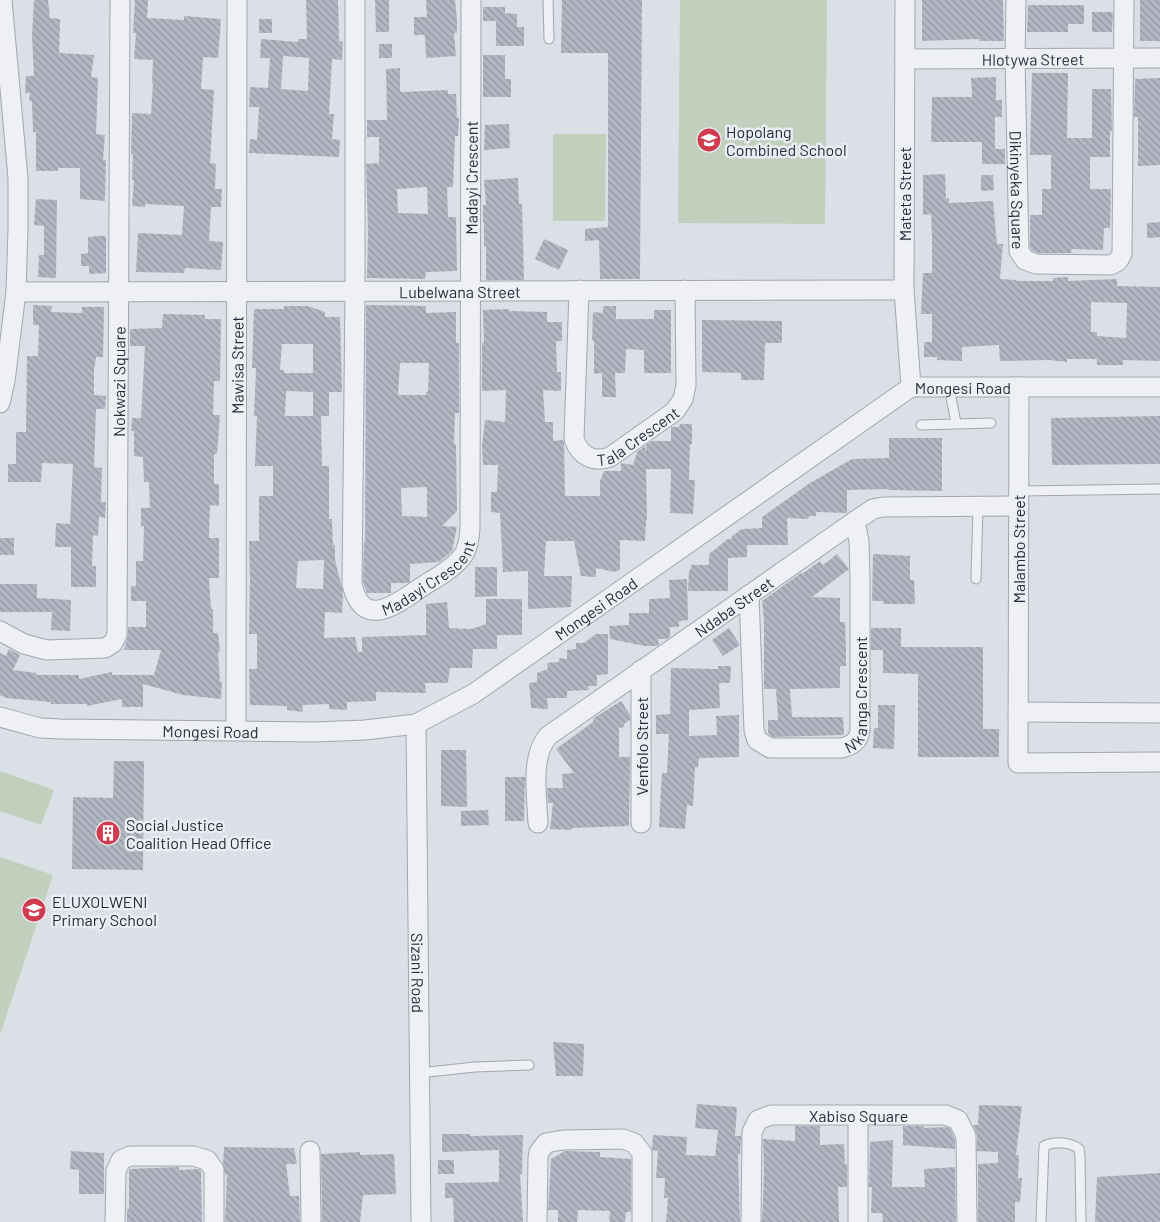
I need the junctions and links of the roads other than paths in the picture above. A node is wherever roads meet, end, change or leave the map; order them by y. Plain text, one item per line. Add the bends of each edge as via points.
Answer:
1 (2, 0) edge
2 (120, 0) edge
3 (237, 0) edge
4 (355, 0) edge
5 (471, 0) edge
6 (548, 0) edge
7 (905, 0) edge
8 (1016, 0) edge
9 (1124, 0) edge
10 (549, 39) dead end
11 (1123, 58) junction
12 (1160, 58) edge
13 (905, 59) junction
14 (1015, 59) junction
15 (470, 290) junction
16 (579, 290) junction
17 (684, 290) junction
18 (904, 290) junction
19 (119, 291) junction
20 (237, 291) junction
21 (355, 291) junction
22 (16, 292) junction
23 (911, 387) junction
24 (949, 387) junction
25 (1019, 387) junction
26 (1160, 387) edge
27 (0, 403) edge
28 (956, 423) junction
29 (991, 423) dead end
30 (921, 425) dead end
31 (1160, 489) edge
32 (1019, 498) junction
33 (978, 506) junction
34 (854, 521) junction
35 (976, 579) dead end
36 (749, 595) junction
37 (0, 631) edge
38 (641, 670) junction
39 (1018, 712) junction
40 (1160, 713) edge
41 (0, 717) edge
42 (416, 724) junction
43 (236, 730) junction
44 (1160, 762) edge
45 (538, 823) dead end
46 (641, 823) dead end
47 (528, 1065) dead end
48 (418, 1074) junction
49 (858, 1116) junction
50 (310, 1151) dead end
51 (115, 1222) edge
52 (214, 1222) edge
53 (311, 1222) edge
54 (420, 1222) edge
55 (537, 1222) edge
56 (642, 1222) edge
57 (751, 1222) edge
58 (858, 1222) edge
59 (968, 1222) edge
60 (1041, 1222) edge
61 (1081, 1222) edge

1 - 22 street via 18,178
2 - 19 street, Nokwazi Square
3 - 20 street, Mawisa Street
4 - 21 street, Madayi Crescent
5 - 15 street, Madayi Crescent
6 - 10 lane
7 - 13 street, Mateta Street
8 - 14 street, Dikinyeka Square
9 - 11 street, Dikinyeka Square
11 - 12 street, Hlotywa Street
11 - 14 street, Hlotywa Street
11 - 14 street, Dikinyeka Square via 1122,254 1110,265 1036,264 1025,260 1019,251
13 - 14 street, Hlotywa Street
13 - 18 street, Mateta Street
15 - 16 street, Lubelwana Street
15 - 21 street, Lubelwana Street
15 - 21 street, Madayi Crescent via 468,546 461,558 448,569 396,605 383,610 362,606 355,597 352,584
16 - 17 street, Lubelwana Street
16 - 17 street, Tala Crescent via 574,439 582,454 599,460 610,457 667,417 683,399 686,385
17 - 18 street, Lubelwana Street
18 - 23 street, Mateta Street
19 - 20 street, Lubelwana Street
19 - 22 street, Lubelwana Street
19 - 37 street, Nokwazi Square via 117,635 105,648 47,650 24,644
20 - 21 street, Lubelwana Street
20 - 43 street, Mawisa Street
22 - 27 street
23 - 24 street, Mongesi Road
23 - 42 street, Mongesi Road via 473,694
24 - 25 street, Mongesi Road
24 - 28 lane
25 - 26 street, Mongesi Road
25 - 32 street, Malambo Street
28 - 29 lane
28 - 30 lane
31 - 32 lane
32 - 33 street, Ndaba Street
32 - 39 street, Malambo Street
33 - 34 street, Ndaba Street via 883,507 873,509
33 - 35 lane
34 - 36 street, Ndaba Street
34 - 36 street, Nkanga Crescent via 859,542 860,731 853,744 842,748 770,748 757,740
36 - 38 street, Ndaba Street
38 - 45 street, Ndaba Street via 542,743 536,760
38 - 46 street, Venfolo Street
39 - 40 street
39 - 44 street, Malambo Street via 1018,763
41 - 43 street, Mongesi Road via 40,728
42 - 43 street, Mongesi Road via 331,732
42 - 48 street, Sizani Road
47 - 48 lane
48 - 54 street, Sizani Road
49 - 57 street, Xabiso Square via 771,1115 758,1120 752,1132
49 - 58 street
49 - 59 street, Xabiso Square via 946,1115 958,1120 966,1136
50 - 53 street
51 - 52 street via 116,1171 120,1160 130,1156 194,1156 207,1160 214,1170
55 - 56 street via 538,1158 546,1143 623,1139 634,1143 642,1153
60 - 61 lane via 1044,1146 1069,1143 1078,1149 1080,1156

